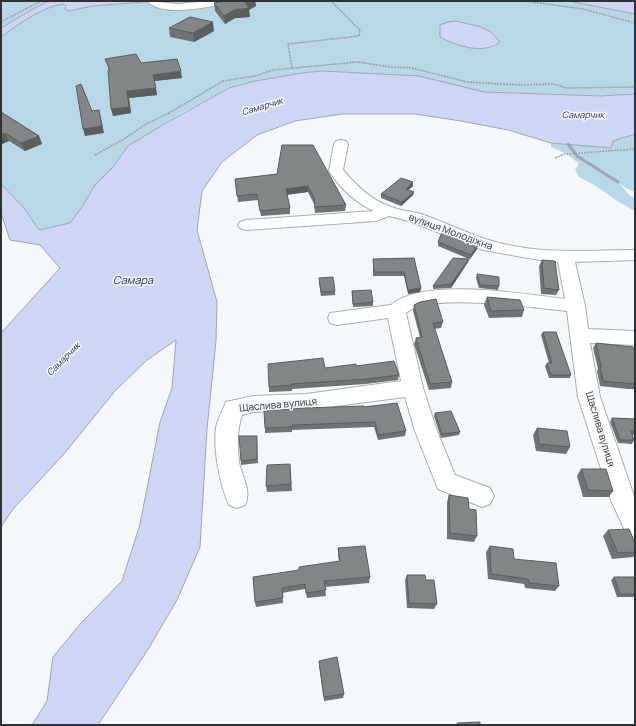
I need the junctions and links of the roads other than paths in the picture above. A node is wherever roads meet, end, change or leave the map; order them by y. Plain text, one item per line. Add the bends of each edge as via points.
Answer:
1 (228, 1) edge
2 (155, 3) edge
3 (341, 144) dead end
4 (387, 211) junction
5 (246, 225) dead end
6 (635, 255) edge
7 (566, 257) junction
8 (576, 306) junction
9 (396, 311) junction
10 (337, 318) dead end
11 (579, 336) junction
12 (635, 338) edge
13 (413, 388) junction
14 (482, 496) dead end
15 (237, 497) dead end
16 (635, 525) edge

1 - 2 street via 179,7
3 - 4 street, вулиця Молодіжна via 336,171 367,202
4 - 5 street, вулиця Молодіжна via 376,216
4 - 7 street, вулиця Молодіжна via 414,217 489,246
6 - 7 street, вулиця Молодіжна
7 - 8 street, Щаслива вулиця
8 - 9 street via 487,296 440,297 404,304
8 - 11 street, Щаслива вулиця
9 - 10 street
9 - 13 street
11 - 12 street
11 - 16 street, Щаслива вулиця via 589,397 623,500
13 - 14 street via 446,482
13 - 15 street, Щаслива вулиця via 306,402 253,404 234,408 227,428 228,462

